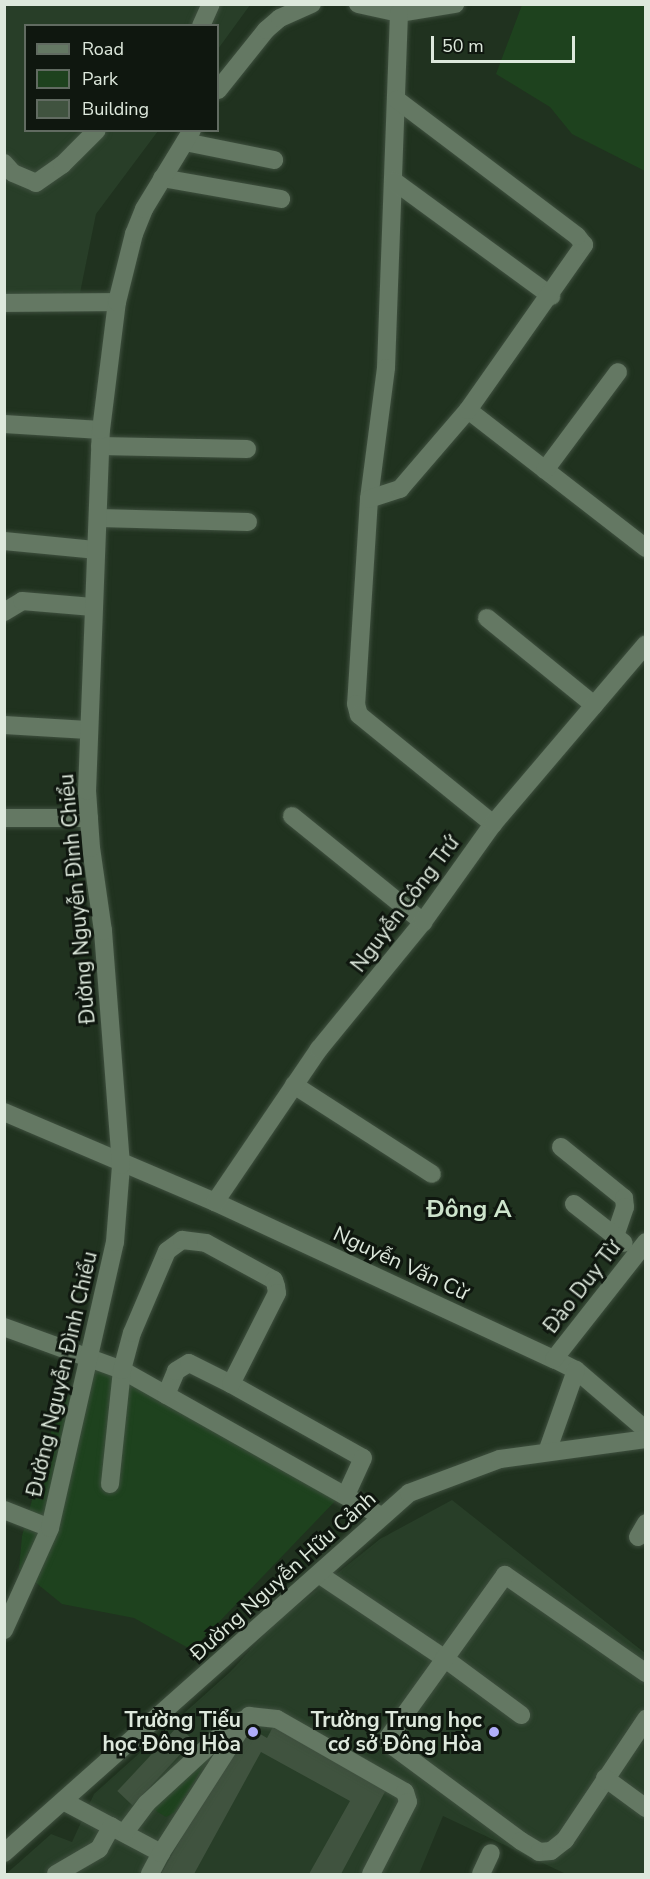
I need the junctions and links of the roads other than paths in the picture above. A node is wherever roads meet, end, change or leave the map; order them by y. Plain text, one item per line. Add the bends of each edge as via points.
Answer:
1 (211, 4) edge
2 (312, 4) edge
3 (358, 4) edge
4 (455, 4) edge
5 (399, 13) junction
6 (202, 24) edge
7 (219, 89) edge
8 (397, 100) junction
9 (95, 132) edge
10 (189, 136) edge
11 (274, 160) dead end
12 (4, 163) edge
13 (162, 178) junction
14 (394, 182) junction
15 (281, 199) dead end
16 (551, 296) junction
17 (117, 302) junction
18 (4, 303) edge
19 (618, 372) dead end
20 (468, 410) junction
21 (4, 424) edge
22 (100, 438) junction
23 (247, 449) dead end
24 (545, 470) junction
25 (369, 499) junction
26 (99, 518) junction
27 (249, 522) dead end
28 (4, 541) edge
29 (645, 548) edge
30 (95, 550) junction
31 (93, 607) junction
32 (4, 612) edge
33 (487, 618) dead end
34 (645, 644) edge
35 (594, 705) junction
36 (4, 725) edge
37 (88, 730) junction
38 (292, 816) dead end
39 (4, 818) edge
40 (89, 818) junction
41 (493, 824) junction
42 (423, 922) junction
43 (294, 1084) junction
44 (4, 1112) edge
45 (561, 1147) dead end
46 (121, 1165) junction
47 (432, 1174) dead end
48 (215, 1202) junction
49 (574, 1204) dead end
50 (615, 1236) junction
51 (641, 1248) edge
52 (4, 1327) edge
53 (90, 1357) junction
54 (554, 1359) junction
55 (122, 1370) junction
56 (576, 1370) junction
57 (231, 1384) junction
58 (166, 1395) junction
59 (645, 1430) edge
60 (645, 1439) edge
61 (547, 1452) junction
62 (110, 1484) dead end
63 (346, 1496) junction
64 (4, 1510) edge
65 (381, 1516) junction
66 (50, 1528) junction
67 (320, 1575) junction
68 (4, 1630) edge
69 (444, 1658) junction
70 (645, 1672) edge
71 (521, 1715) dead end
72 (249, 1716) junction
73 (645, 1719) edge
74 (605, 1778) junction
75 (65, 1802) junction
76 (645, 1808) edge
77 (118, 1829) junction
78 (4, 1853) edge
79 (161, 1853) junction
80 (491, 1853) dead end
81 (56, 1875) edge
82 (150, 1875) edge
83 (371, 1875) edge
84 (482, 1875) edge

1 - 6 street
2 - 7 street via 280,18 266,30
3 - 5 street
4 - 5 street
5 - 8 street
8 - 14 street
8 - 16 street via 582,240 581,252
9 - 12 street via 62,165 36,183 13,173
10 - 11 street
10 - 13 street, Đường Nguyễn Đình Chiểu
13 - 15 street
13 - 17 street, Đường Nguyễn Đình Chiểu via 134,234
14 - 16 street
14 - 25 street via 386,368
16 - 20 street
17 - 18 street
17 - 22 street, Đường Nguyễn Đình Chiểu
19 - 24 street
20 - 24 street
20 - 25 street via 400,489
21 - 22 street
22 - 23 street
22 - 26 street, Đường Nguyễn Đình Chiểu
24 - 29 street
25 - 41 street via 356,684 359,715
26 - 27 street
26 - 30 street, Đường Nguyễn Đình Chiểu
28 - 30 street
30 - 31 street, Đường Nguyễn Đình Chiểu
31 - 32 street via 22,602
31 - 37 street, Đường Nguyễn Đình Chiểu
33 - 35 street
34 - 35 street, Nguyễn Công Trứ
35 - 41 street, Nguyễn Công Trứ
36 - 37 street
37 - 40 street, Đường Nguyễn Đình Chiểu
38 - 42 street
39 - 40 street
40 - 46 street, Đường Nguyễn Đình Chiểu via 103,931
41 - 42 street, Nguyễn Công Trứ
42 - 43 street, Nguyễn Công Trứ
43 - 47 street
43 - 48 street, Nguyễn Công Trứ
44 - 46 street, Nguyễn Văn Cừ
45 - 50 street via 624,1198 625,1207
46 - 48 street, Nguyễn Văn Cừ
46 - 53 street, Đường Nguyễn Đình Chiểu via 115,1242
48 - 54 street, Nguyễn Văn Cừ
49 - 50 street
50 - 51 street
51 - 54 street, Đào Duy Từ
52 - 53 street
53 - 55 street
53 - 66 street, Đường Nguyễn Đình Chiểu
54 - 56 street, Nguyễn Văn Cừ
55 - 57 street via 132,1333 167,1251 172,1244 190,1240 206,1243 274,1280 276,1286 277,1293
55 - 58 street
55 - 62 street
56 - 59 street, Nguyễn Văn Cừ
56 - 61 street
57 - 58 street via 189,1363 176,1371
57 - 63 street via 363,1458
58 - 63 street
60 - 61 street, Đường Nguyễn Hữu Cảnh
61 - 65 street, Đường Nguyễn Hữu Cảnh via 500,1459 447,1477 409,1493
63 - 65 street
64 - 66 street
65 - 67 street, Đường Nguyễn Hữu Cảnh
66 - 68 street, Đường Nguyễn Đình Chiểu
67 - 69 street
67 - 75 street, Đường Nguyễn Hữu Cảnh
69 - 70 street via 505,1575
69 - 71 street
69 - 74 street via 388,1738 403,1754 539,1852 551,1851 566,1840
72 - 77 street via 222,1734
72 - 79 street
72 - 83 street via 277,1719 405,1792 408,1802
73 - 74 street
74 - 76 street
75 - 77 street
75 - 78 street, Đường Nguyễn Hữu Cảnh
77 - 79 street
77 - 81 street via 99,1849
79 - 82 street
80 - 84 street

